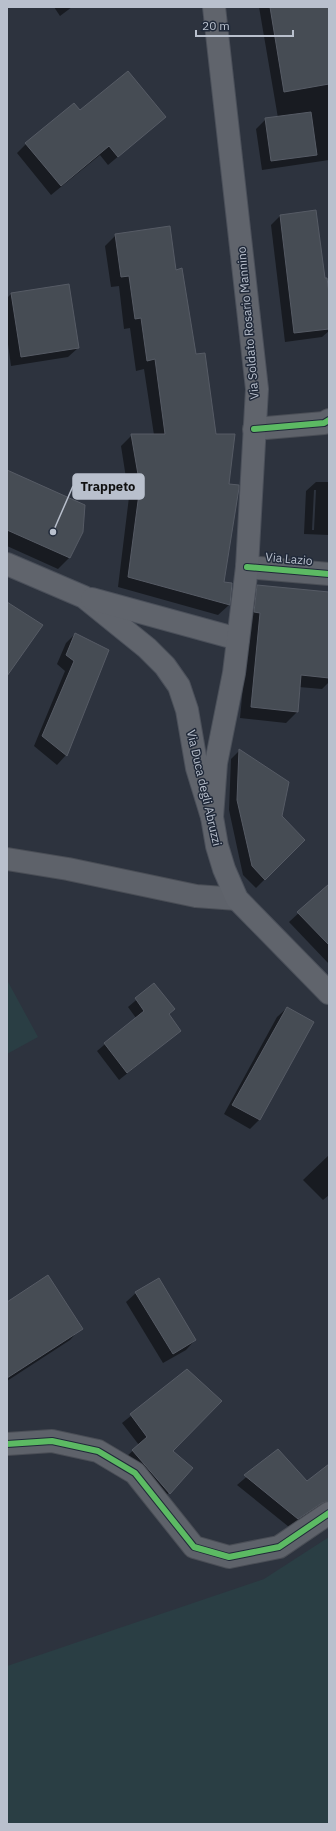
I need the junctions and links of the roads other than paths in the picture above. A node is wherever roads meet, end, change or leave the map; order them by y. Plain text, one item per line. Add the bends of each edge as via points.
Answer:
1 (214, 7) edge
2 (329, 420) edge
3 (254, 429) junction
4 (7, 564) edge
5 (247, 567) junction
6 (329, 574) edge
7 (84, 597) junction
8 (238, 639) junction
9 (212, 817) junction
10 (7, 859) edge
11 (237, 899) junction
12 (329, 993) edge
13 (7, 1444) edge
14 (329, 1513) edge

1 - 3 main road, Via Soldato Rosario Mannino via 257,389
2 - 3 street via 324,423
3 - 5 main road, Via Soldato Rosario Mannino
4 - 7 main road, Via Duca degli Abruzzi
5 - 6 street, Via Lazio
5 - 8 main road, Via Soldato Rosario Mannino
7 - 8 main road
7 - 9 main road, Via Duca degli Abruzzi via 147,648 165,666 179,686 187,710 197,768
8 - 9 main road, Via Soldato Rosario Mannino via 234,673 216,763
9 - 11 main road, Via Duca degli Abruzzi via 224,869
10 - 11 street via 196,896
11 - 12 main road, Via Duca degli Abruzzi
13 - 14 street via 52,1441 98,1451 135,1473 194,1546 229,1557 279,1547

